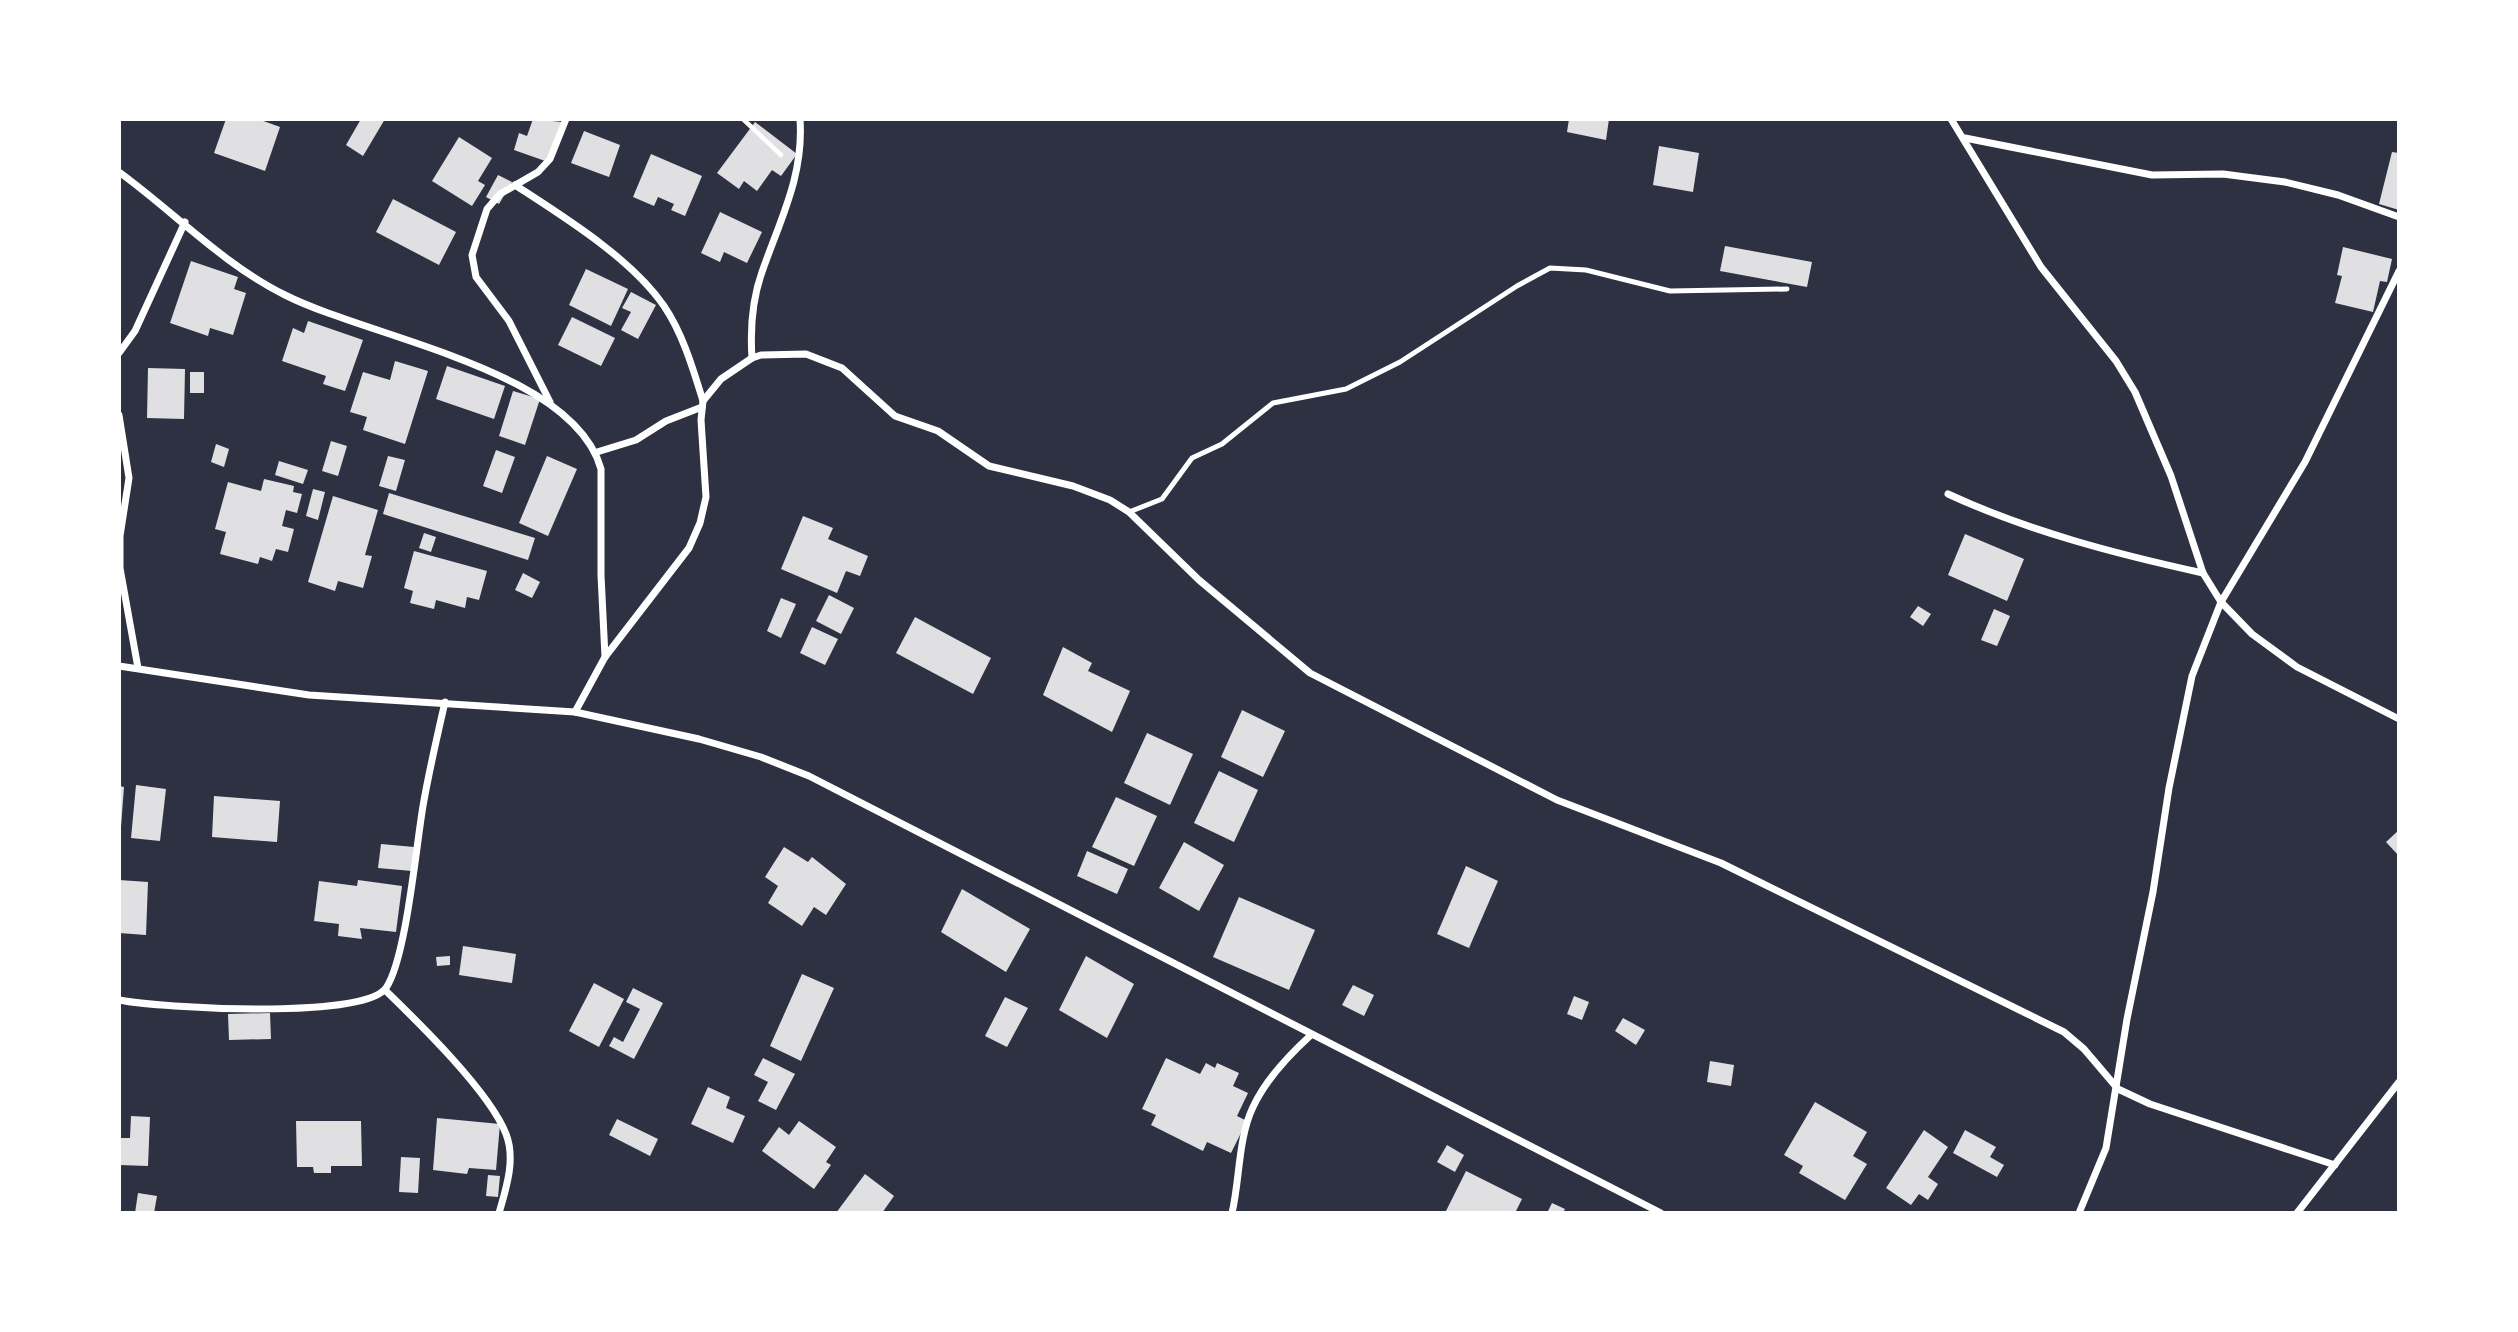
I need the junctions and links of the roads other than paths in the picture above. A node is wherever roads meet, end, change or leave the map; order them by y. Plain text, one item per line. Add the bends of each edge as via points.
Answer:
1 (566, 119) edge
2 (800, 119) edge
3 (1951, 119) edge
4 (1965, 138) junction
5 (119, 172) edge
6 (515, 185) junction
7 (2399, 217) edge
8 (185, 222) junction
9 (2399, 271) edge
10 (1787, 289) dead end
11 (119, 354) edge
12 (752, 358) junction
13 (550, 402) junction
14 (702, 404) junction
15 (119, 415) edge
16 (597, 452) junction
17 (1948, 494) dead end
18 (1129, 512) junction
19 (2203, 573) junction
20 (2221, 602) junction
21 (605, 657) junction
22 (119, 666) edge
23 (138, 668) junction
24 (445, 702) junction
25 (575, 712) junction
26 (2399, 719) edge
27 (385, 990) junction
28 (119, 1000) edge
29 (1311, 1035) junction
30 (2399, 1082) edge
31 (2118, 1089) junction
32 (2335, 1165) junction
33 (499, 1213) edge
34 (1232, 1213) edge
35 (1661, 1213) edge
36 (2079, 1213) edge
37 (2297, 1213) edge

1 - 6 street via 550,159
2 - 12 street via 790,203 754,302
3 - 4 street
4 - 7 street via 2152,176 2222,174 2285,182
4 - 19 street via 2041,267 2135,392 2171,476
5 - 8 street
6 - 13 street via 499,194 487,209 472,267 509,321
6 - 14 street via 636,273 665,307 683,343
8 - 11 street via 135,331
8 - 13 street via 240,267 284,294 493,374
9 - 20 street via 2305,462
10 - 18 lane via 1670,291 1586,270 1550,268 1400,362 1346,388 1273,403 1233,436 1192,458 1162,499
12 - 14 street via 721,379
12 - 18 street via 806,354 822,359 855,377 895,416 938,430 989,466 1073,486
13 - 16 street
14 - 16 street via 636,440
14 - 21 street via 706,497 700,523 689,548
15 - 23 street via 129,478 120,568
16 - 21 street
17 - 19 street via 1999,517
18 - 31 street via 1199,580 1310,673 1557,800 1721,863 2064,1032
19 - 20 street
20 - 26 street via 2252,634 2297,667
20 - 31 street via 2192,676 2180,730
21 - 25 street
22 - 23 street
23 - 24 street via 309,695
24 - 25 street
24 - 27 street via 397,963
25 - 29 street via 699,739 809,776
27 - 28 street via 363,1002 280,1008 205,1010
27 - 33 street via 468,1080 506,1134 510,1159
29 - 34 street via 1288,1056 1253,1107
29 - 35 street
30 - 32 street
31 - 32 street via 2150,1104
31 - 36 street via 2106,1148
32 - 37 street

